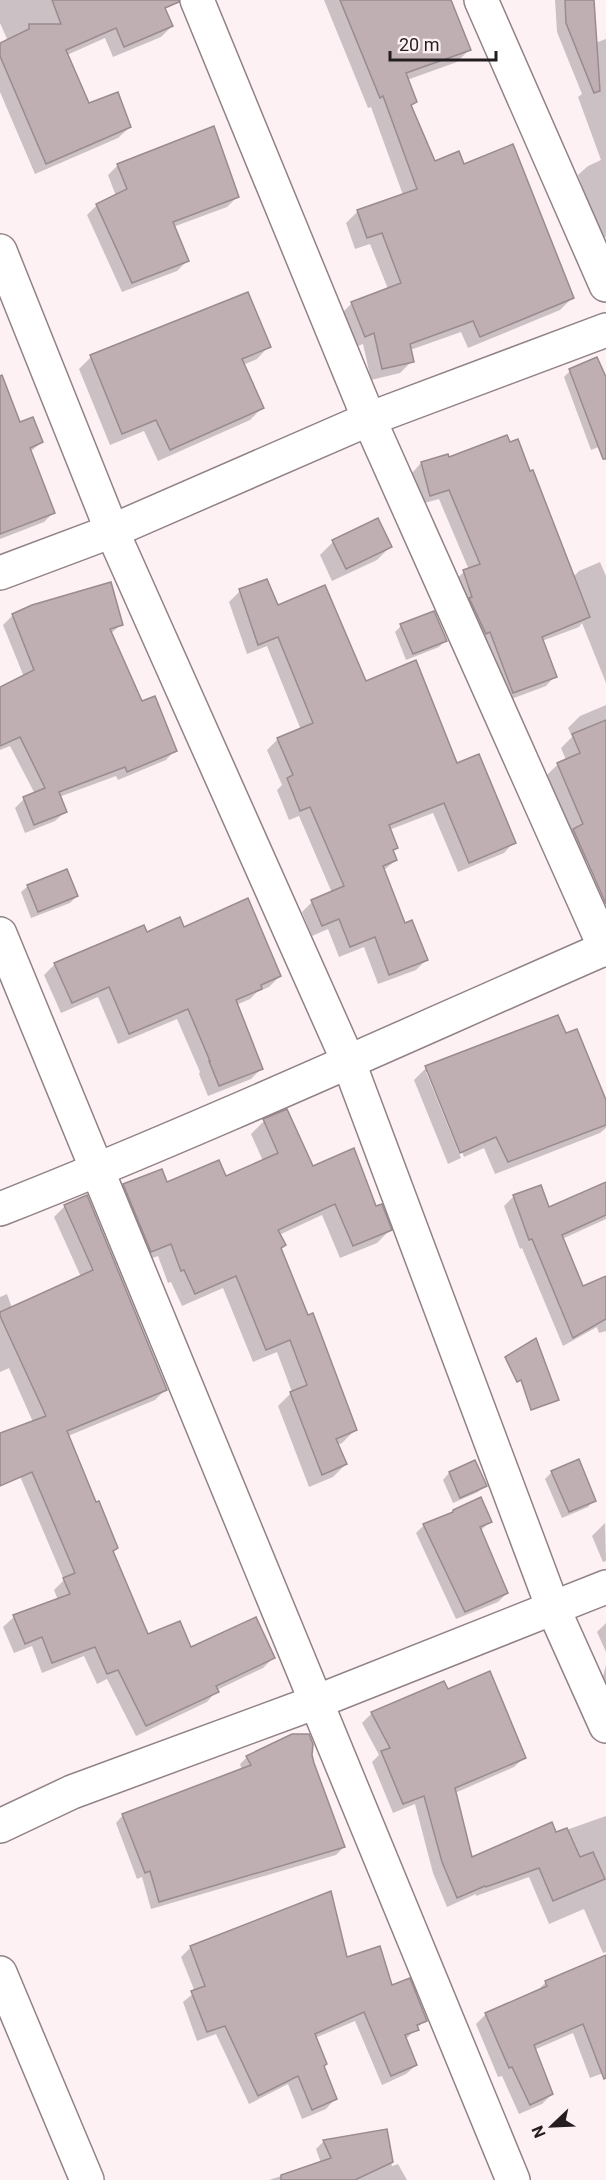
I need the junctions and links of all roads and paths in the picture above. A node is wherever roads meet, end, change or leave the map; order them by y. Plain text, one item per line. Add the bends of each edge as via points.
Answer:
1 (197, 0) edge
2 (481, 0) edge
3 (0, 251) edge
4 (606, 285) edge
5 (606, 330) edge
6 (369, 419) junction
7 (112, 531) junction
8 (0, 573) edge
9 (0, 934) edge
10 (606, 949) edge
11 (349, 1063) junction
12 (97, 1171) junction
13 (0, 1209) edge
14 (606, 1587) edge
15 (553, 1608) junction
16 (316, 1702) junction
17 (606, 1726) edge
18 (0, 1826) edge
19 (0, 1973) edge
20 (87, 2180) edge
21 (513, 2180) edge

1 - 6 street
2 - 4 street
3 - 7 street
5 - 6 street
6 - 7 street
6 - 10 street
7 - 8 street
7 - 11 street
9 - 12 street
10 - 11 street
11 - 12 street
11 - 15 street
12 - 13 street
12 - 16 street
14 - 15 street
15 - 16 street
15 - 17 street
16 - 18 street via 72,1792
16 - 21 street
19 - 20 street

